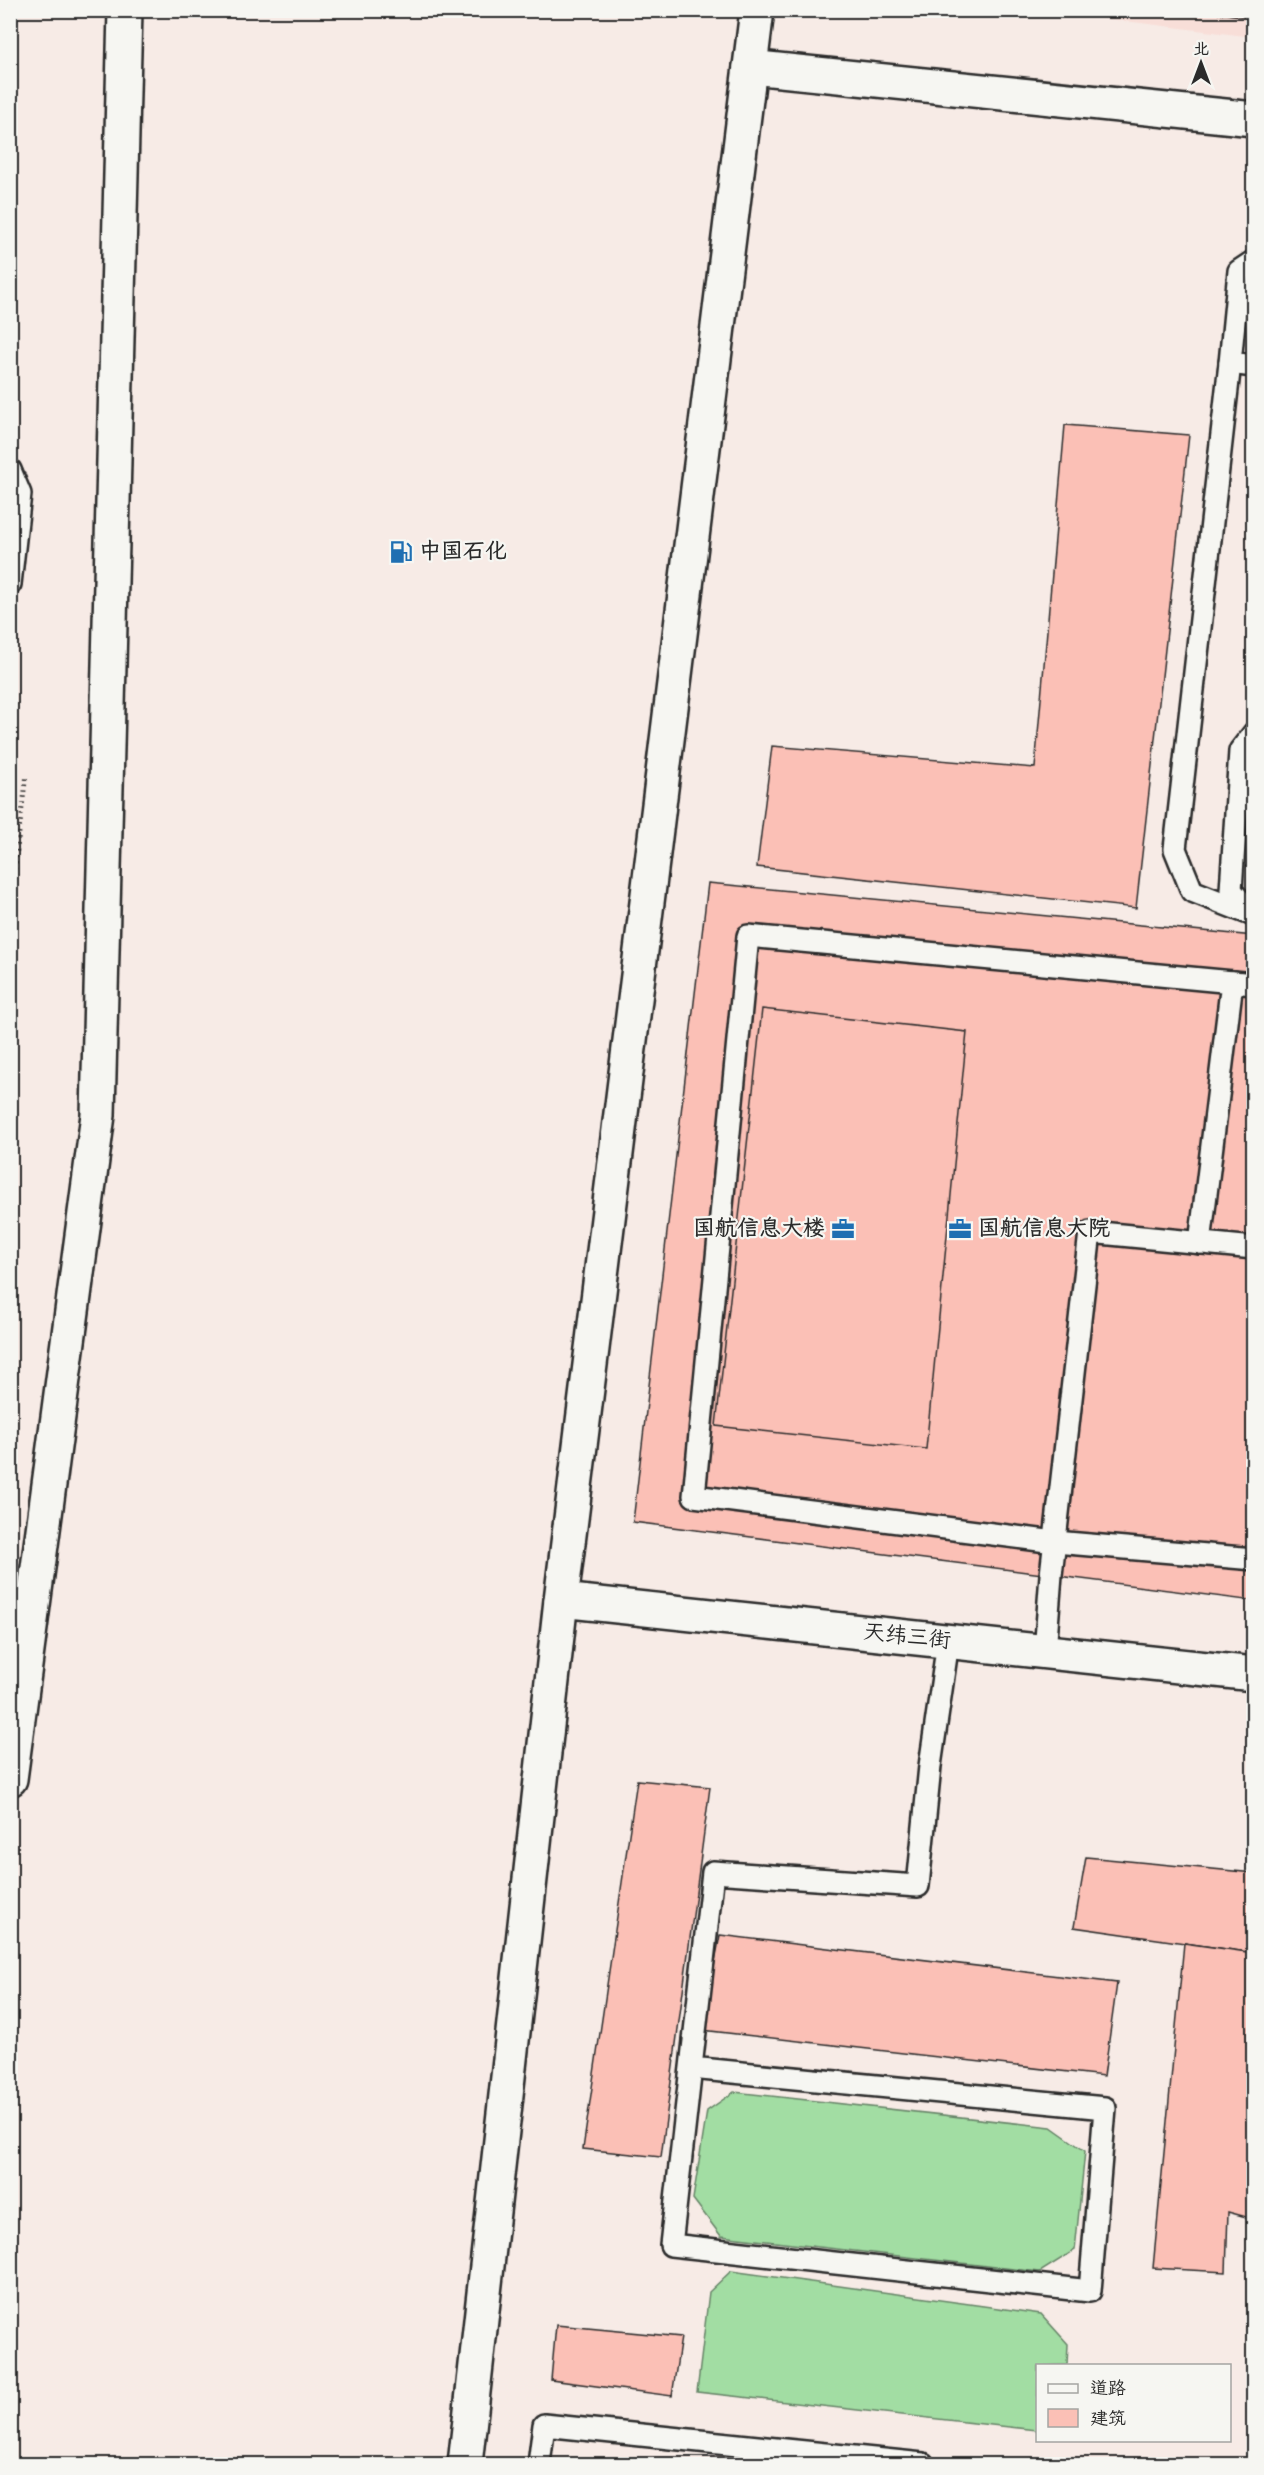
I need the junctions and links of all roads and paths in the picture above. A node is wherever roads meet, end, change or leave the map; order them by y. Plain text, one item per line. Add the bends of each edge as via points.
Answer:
1 (125, 10) edge
2 (757, 10) edge
3 (750, 67) junction
4 (1254, 118) edge
5 (1254, 261) edge
6 (1230, 363) junction
7 (1254, 366) edge
8 (10, 470) edge
9 (10, 584) edge
10 (1254, 733) edge
11 (26, 778) dead end
12 (10, 911) edge
13 (1253, 915) edge
14 (1232, 982) junction
15 (1254, 984) edge
16 (1200, 1243) junction
17 (1254, 1248) edge
18 (1055, 1542) junction
19 (1254, 1559) edge
20 (561, 1600) junction
21 (948, 1642) junction
22 (1046, 1652) junction
23 (1254, 1674) edge
24 (10, 1779) edge
25 (691, 2068) junction
26 (465, 2464) edge
27 (539, 2464) edge
28 (923, 2464) edge

1 - 24 main road via 98,1115
2 - 3 main road
3 - 4 main road
3 - 20 main road
5 - 6 lane via 1239,271
6 - 7 lane
6 - 13 lane via 1175,849 1192,891
8 - 9 lane via 20,494
10 - 13 lane via 1240,751 1231,890
11 - 12 path
14 - 15 lane
14 - 16 lane
14 - 18 lane via 748,936 694,1496
16 - 17 lane
16 - 18 lane via 1090,1232
18 - 19 lane
18 - 22 lane
20 - 21 main road, 天纬三街
20 - 26 main road
21 - 22 main road, 天纬三街
21 - 25 lane via 918,1886 713,1872
22 - 23 main road, 天纬三街
25 - 25 lane via 670,2245 1090,2291 1105,2108
27 - 28 lane via 544,2425

